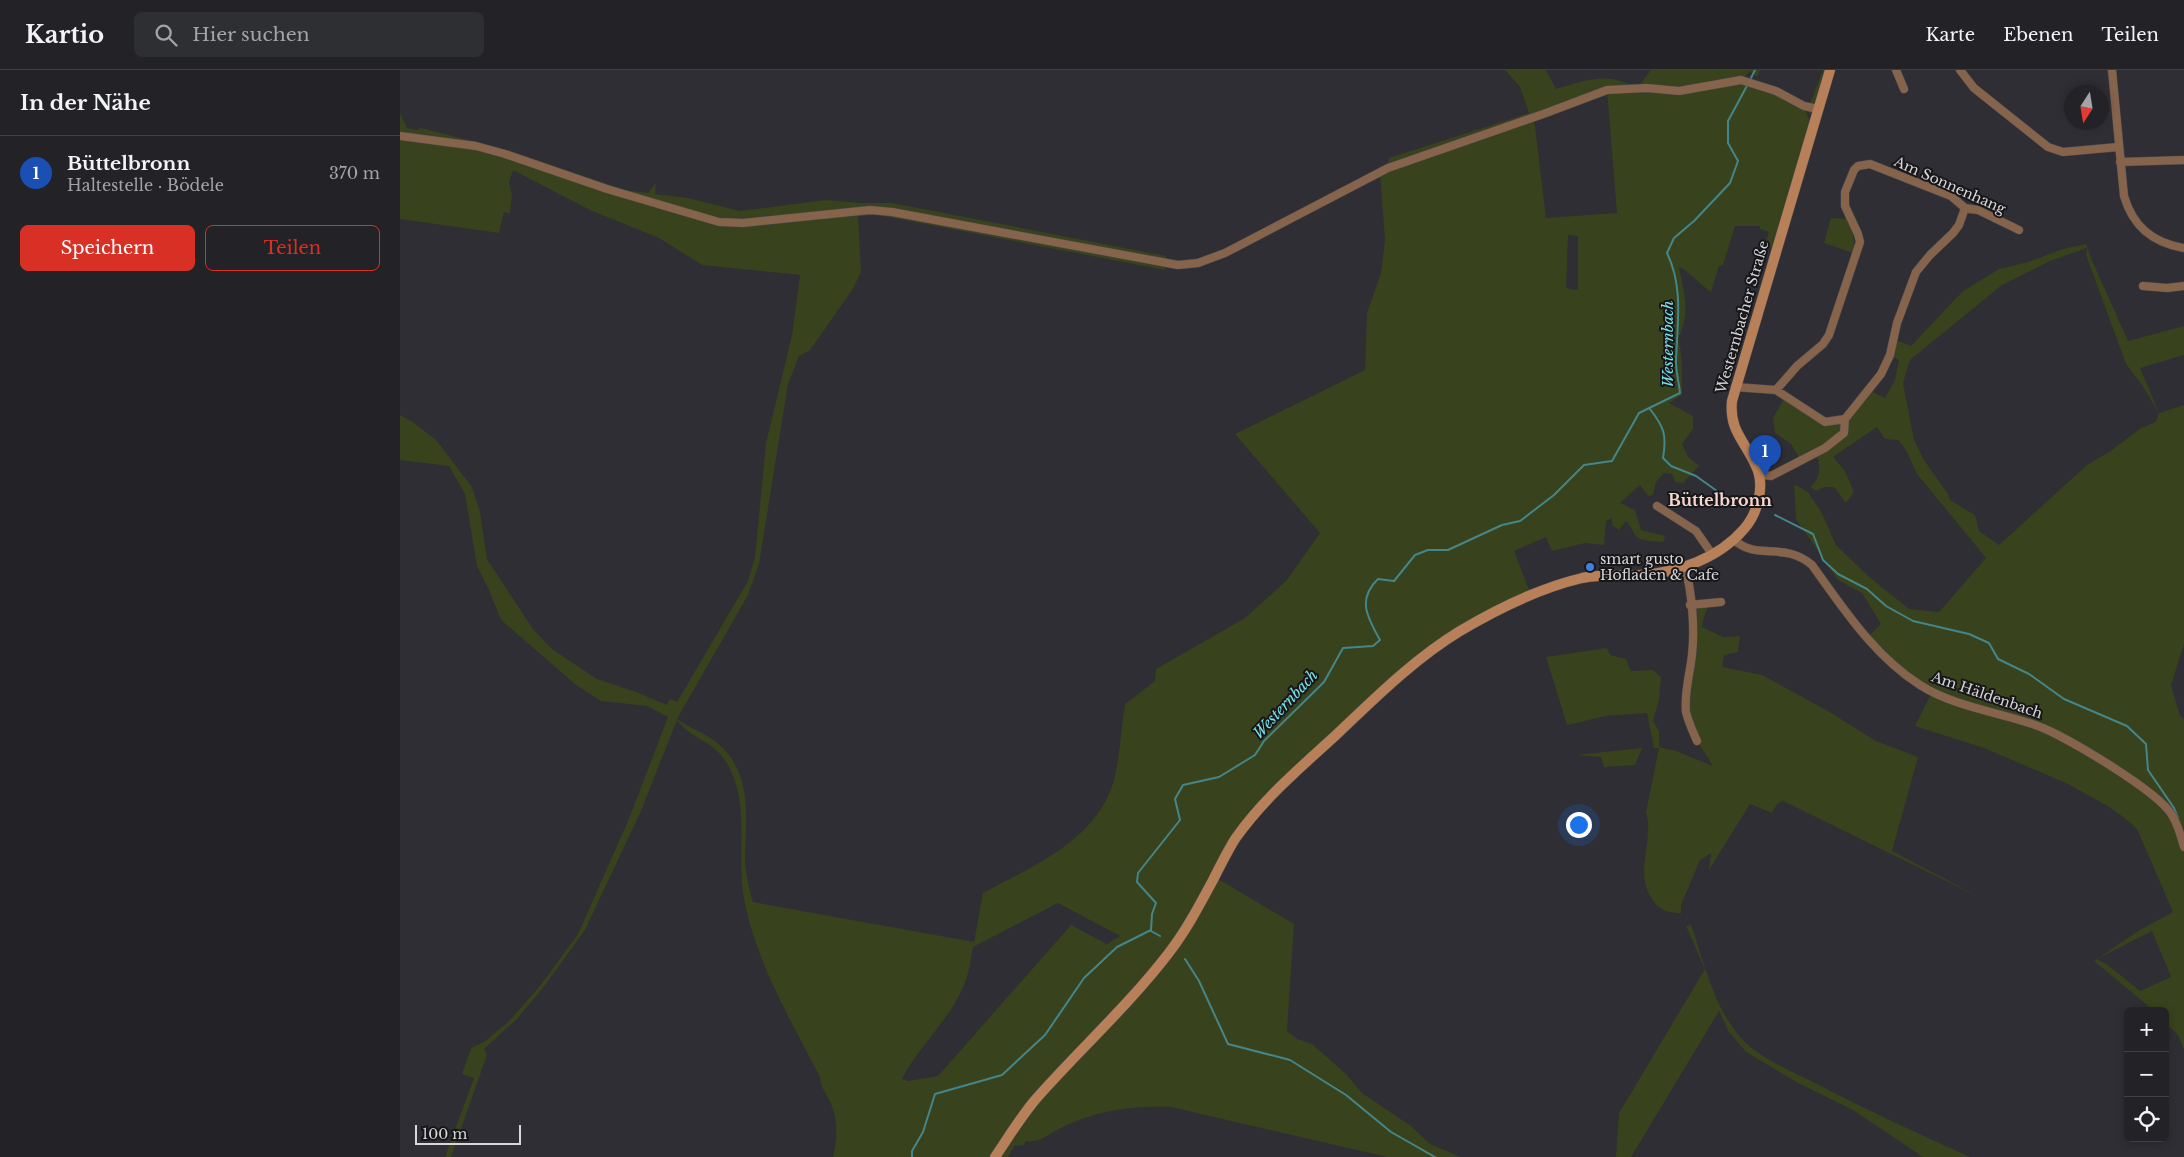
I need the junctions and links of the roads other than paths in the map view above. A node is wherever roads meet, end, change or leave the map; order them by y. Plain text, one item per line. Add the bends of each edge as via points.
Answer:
1 (1830, 70) edge
2 (1896, 70) edge
3 (1960, 70) edge
4 (2108, 70) edge
5 (2113, 74) edge
6 (1904, 89) dead end
7 (1818, 109) junction
8 (400, 136) edge
9 (2118, 147) junction
10 (2184, 160) edge
11 (2120, 162) junction
12 (1965, 208) junction
13 (2019, 230) dead end
14 (2184, 248) edge
15 (2143, 286) dead end
16 (2184, 286) edge
17 (1735, 387) junction
18 (1776, 390) junction
19 (1845, 419) junction
20 (1759, 474) junction
21 (1657, 506) dead end
22 (1734, 540) junction
23 (1712, 554) junction
24 (1684, 567) junction
25 (1721, 602) dead end
26 (1690, 605) junction
27 (1697, 741) dead end
28 (2184, 847) edge
29 (995, 1157) edge

1 - 7 street, Westernbacher Straße
2 - 6 street
3 - 9 street via 1974,88 2048,147 2063,152
4 - 5 street
5 - 9 street
7 - 8 street via 1741,80 1679,91 1647,88 1607,90 1388,168 1225,253 1198,263 1178,265 892,212 870,210 743,223 719,222 476,146
7 - 17 street, Westernbacher Straße
9 - 11 street
10 - 11 street
11 - 14 street via 2124,196 2137,224 2151,238
12 - 13 street, Am Sonnenhang via 1978,210
12 - 18 street, Am Sonnenhang via 1951,196 1870,164 1858,166 1844,199 1860,242 1832,326 1823,344
12 - 19 street via 1959,225 1916,272 1881,374
15 - 16 street
17 - 18 street
17 - 20 street, Westernbacher Straße via 1732,420 1735,431
18 - 19 street via 1825,422
19 - 20 street via 1844,432 1825,448 1771,476
20 - 22 street, Westernbacher Straße via 1757,506
21 - 23 street via 1696,531
22 - 23 street, Westernbacher Straße
22 - 28 street, Am Häldenbach via 1745,549 1787,552 1804,558 1866,638 1923,687 2052,732 2124,775 2166,807 2177,825
23 - 24 street, Westernbacher Straße
24 - 26 street
24 - 29 street, Westernbacher Straße via 1658,573 1581,578 1519,601 1460,632 1390,684 1270,796 1234,842 1180,937 1034,1102
25 - 26 street
26 - 27 street via 1692,654 1686,713

